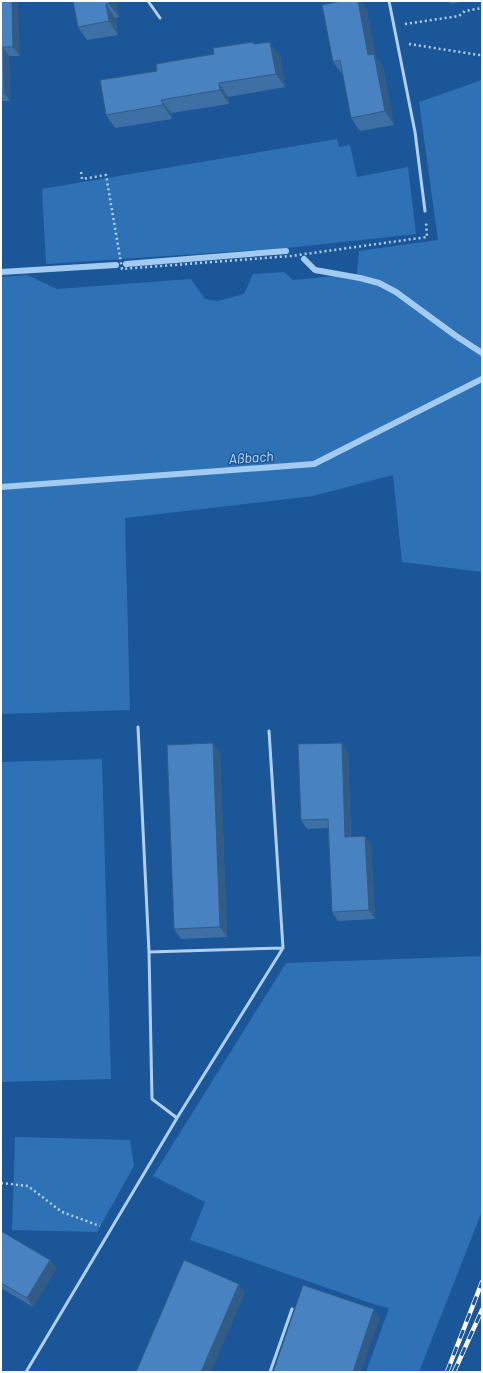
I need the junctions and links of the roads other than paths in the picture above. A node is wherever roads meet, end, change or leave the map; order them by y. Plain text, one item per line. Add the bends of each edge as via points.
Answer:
1 (148, 1) edge
2 (389, 1) edge
3 (160, 18) dead end
4 (424, 211) road end
5 (138, 727) dead end
6 (269, 731) dead end
7 (283, 948) junction
8 (149, 952) junction
9 (177, 1118) junction
10 (292, 1309) dead end
11 (26, 1372) edge
12 (270, 1372) edge

1 - 3 lane
2 - 4 lane via 415,132
5 - 8 lane
6 - 7 lane
7 - 8 lane
7 - 9 lane
8 - 9 lane via 152,1099
9 - 11 lane
10 - 12 lane

